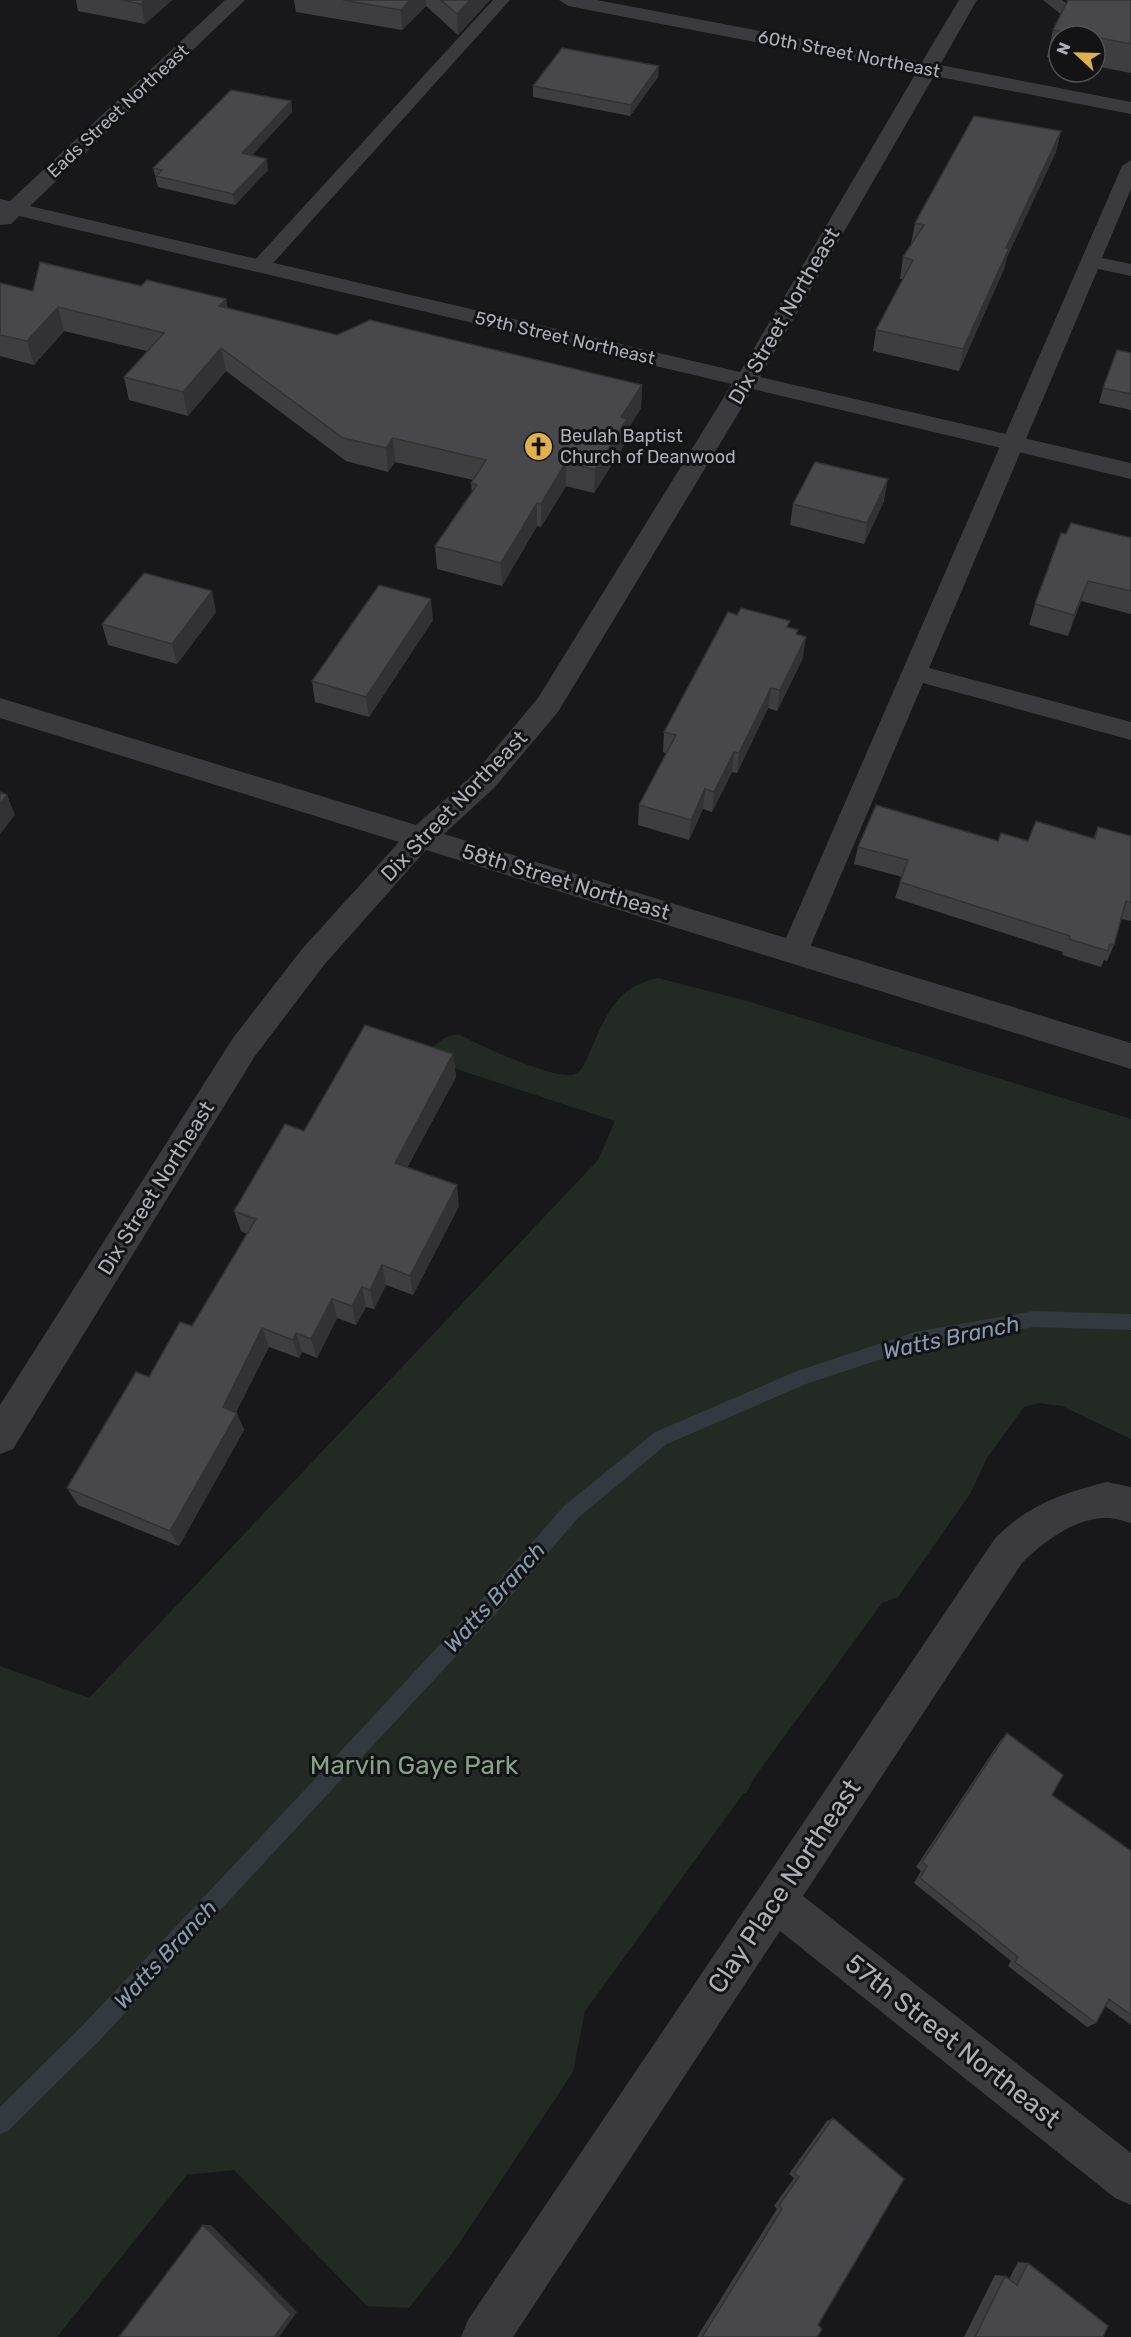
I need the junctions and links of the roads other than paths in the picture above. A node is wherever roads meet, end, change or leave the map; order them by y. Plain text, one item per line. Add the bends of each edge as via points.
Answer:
1 (236, 0) edge
2 (502, 0) edge
3 (568, 0) edge
4 (968, 0) edge
5 (1051, 0) edge
6 (1076, 17) edge
7 (928, 69) junction
8 (1131, 108) edge
9 (1131, 166) edge
10 (5, 212) edge
11 (1091, 261) junction
12 (260, 266) junction
13 (1131, 270) edge
14 (746, 381) junction
15 (1014, 444) junction
16 (1131, 471) edge
17 (916, 673) junction
18 (0, 708) edge
19 (1131, 731) edge
20 (422, 837) junction
21 (794, 952) junction
22 (1131, 1056) edge
23 (0, 1437) edge
24 (1131, 1505) edge
25 (775, 1900) junction
26 (1131, 2182) edge
27 (484, 2337) edge

1 - 10 street, Eads Street Northeast
2 - 12 lane
3 - 7 street, 60th Street Northeast
4 - 7 street, Dix Street Northeast
5 - 6 lane
7 - 8 street, 60th Street Northeast
7 - 14 street, Dix Street Northeast
9 - 11 lane
10 - 12 street, 59th Street Northeast
11 - 13 lane
11 - 15 lane
12 - 14 street, 59th Street Northeast
14 - 15 street, 59th Street Northeast
14 - 20 street, Dix Street Northeast via 548,705 484,781
15 - 16 street, 59th Street Northeast
15 - 17 lane
17 - 19 lane
17 - 21 lane
18 - 20 street, 58th Street Northeast
20 - 21 street, 58th Street Northeast
20 - 23 street, Dix Street Northeast via 313,957 244,1047
21 - 22 street, 58th Street Northeast
24 - 25 street, Clay Place Northeast via 1107,1500 1070,1509 1032,1528 1009,1550
25 - 26 street, 57th Street Northeast
25 - 27 street, Clay Place Northeast

